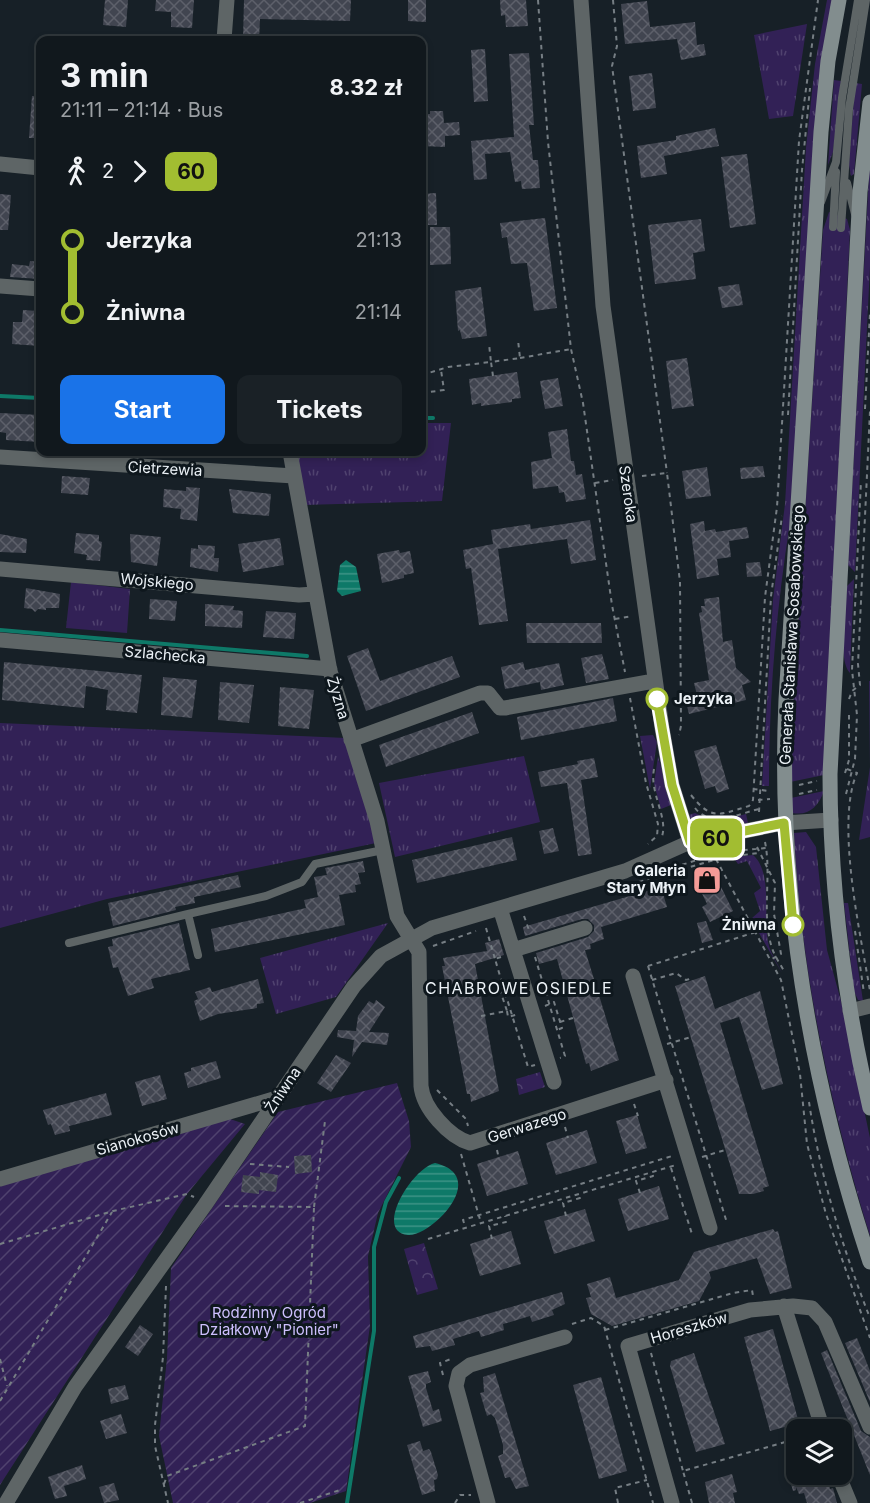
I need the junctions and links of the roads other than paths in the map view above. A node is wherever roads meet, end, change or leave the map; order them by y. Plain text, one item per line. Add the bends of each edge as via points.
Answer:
1 (227, 0) edge
2 (581, 0) edge
3 (839, 0) edge
4 (858, 0) edge
5 (866, 0) edge
6 (224, 36) edge
7 (870, 102) edge
8 (841, 150) junction
9 (0, 164) edge
10 (36, 168) edge
11 (837, 228) dead end
12 (815, 231) junction
13 (857, 238) junction
14 (0, 286) edge
15 (36, 289) edge
16 (291, 456) edge
17 (0, 457) edge
18 (294, 476) junction
19 (0, 569) edge
20 (315, 594) junction
21 (0, 640) edge
22 (330, 669) junction
23 (654, 681) junction
24 (351, 740) junction
25 (831, 820) junction
26 (784, 823) junction
27 (690, 842) junction
28 (383, 850) junction
29 (188, 914) junction
30 (502, 915) junction
31 (585, 928) dead end
32 (410, 938) junction
33 (69, 943) dead end
34 (513, 950) junction
35 (198, 955) dead end
36 (633, 976) dead end
37 (869, 1002) edge
38 (850, 1011) junction
39 (666, 1080) junction
40 (554, 1082) dead end
41 (277, 1098) junction
42 (870, 1108) edge
43 (0, 1179) edge
44 (710, 1228) dead end
45 (870, 1262) edge
46 (784, 1306) junction
47 (567, 1330) road end
48 (842, 1344) dead end
49 (820, 1419) edge
50 (870, 1426) edge
51 (843, 1485) edge
52 (483, 1499) edge
53 (6, 1503) edge
54 (672, 1503) edge
55 (850, 1503) edge

1 - 6 street
2 - 23 street, Szeroka via 595,230
3 - 12 main road, Generała Stanisława Sosabowskiego via 824,101
4 - 8 lane via 842,98
5 - 8 lane
7 - 13 main road
8 - 11 lane
8 - 12 lane
8 - 13 lane
9 - 10 street
12 - 26 main road, Generała Stanisława Sosabowskiego via 786,700
13 - 25 main road via 831,746
14 - 15 street
16 - 18 street, Żyzna
17 - 18 street, Cietrzewia
18 - 20 street, Żyzna
19 - 20 street, Wojskiego
20 - 22 street, Żyzna
21 - 22 street, Szlachecka
22 - 24 street, Żyzna
23 - 24 street via 505,708 500,708 488,693 480,693
23 - 27 street, Szeroka via 672,785
24 - 28 street, Żyzna
25 - 26 street
25 - 38 main road
26 - 27 street
26 - 45 main road, Generała Stanisława Sosabowskiego via 795,940 814,1053 842,1172
27 - 30 street, Żniwna via 625,871
28 - 29 lane via 315,864 302,882 266,896
28 - 32 street, Żyzna via 397,916
29 - 33 lane
29 - 35 lane
30 - 32 street, Żniwna via 432,928
30 - 34 street
31 - 34 street
32 - 39 street, Gerwazego via 419,952 422,1096 425,1104 464,1142 477,1142
32 - 41 street, Żniwna via 381,956 363,974
34 - 40 street
36 - 39 street
37 - 38 street
38 - 42 main road
39 - 44 street
41 - 43 street, Sianokosów
41 - 53 street, Żniwna via 75,1387
46 - 48 street via 802,1299 821,1304
46 - 49 street
46 - 50 street via 812,1308 822,1316
46 - 54 street, Horeszków via 750,1310 628,1346
47 - 52 street via 470,1365 459,1373 456,1386
51 - 55 street

